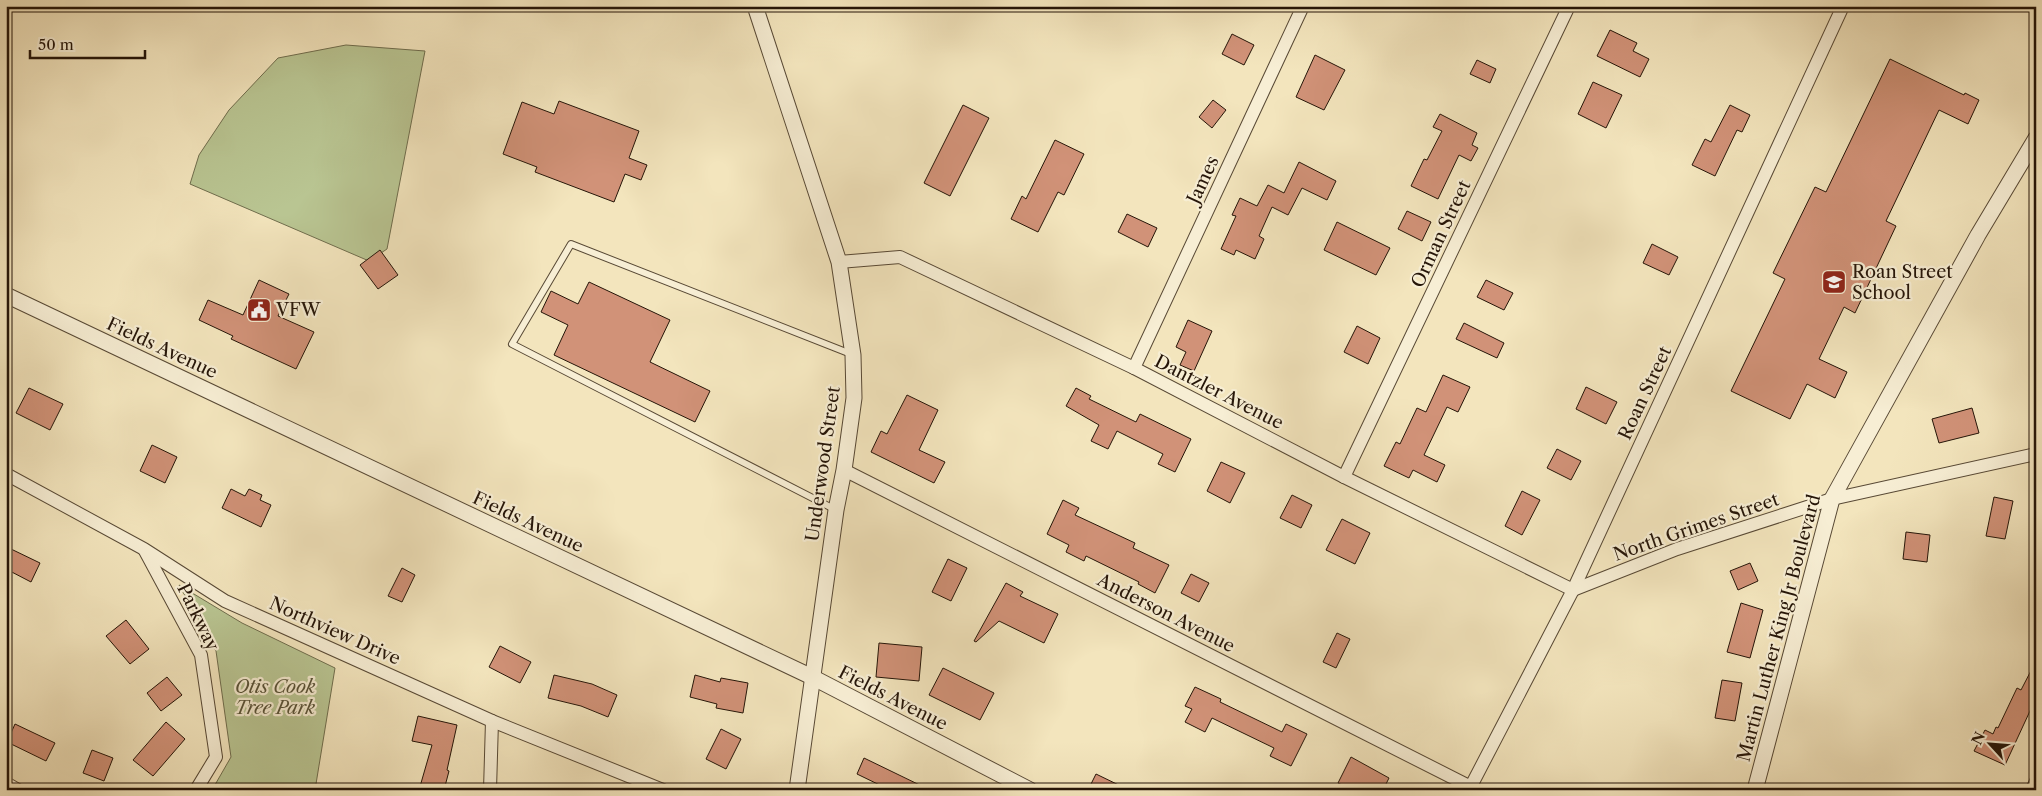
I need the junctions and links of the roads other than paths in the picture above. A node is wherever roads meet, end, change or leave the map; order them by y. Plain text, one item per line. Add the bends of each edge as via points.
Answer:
1 (755, 6) edge
2 (1303, 6) edge
3 (1569, 6) edge
4 (1843, 6) edge
5 (2036, 138) edge
6 (839, 262) junction
7 (6, 295) edge
8 (853, 355) junction
9 (1134, 368) junction
10 (2036, 454) edge
11 (844, 470) junction
12 (6, 474) edge
13 (1344, 477) junction
14 (1832, 499) junction
15 (836, 510) junction
16 (144, 548) junction
17 (1573, 590) junction
18 (812, 677) junction
19 (492, 721) junction
20 (2036, 781) edge
21 (6, 783) edge
22 (1470, 788) edge
23 (18, 790) edge
24 (196, 790) edge
25 (490, 790) edge
26 (663, 790) edge
27 (797, 790) edge
28 (1030, 790) edge
29 (1755, 790) edge
30 (2032, 790) edge

1 - 6 street, Underwood Street
2 - 9 street, James
3 - 13 street, Orman Street
4 - 17 street, Roan Street
5 - 14 street, Martin Luther King Jr Boulevard via 1973,243
6 - 8 street, Underwood Street
6 - 9 street, Dantzler Avenue via 900,257
7 - 18 street, Fields Avenue
8 - 11 street, Underwood Street via 854,398
8 - 15 lane via 570,244 512,344
9 - 13 street, Dantzler Avenue
10 - 14 street, North Grimes Street
11 - 15 street, Underwood Street
11 - 22 street, Anderson Avenue
12 - 16 street, Northview Drive
13 - 17 street, Dantzler Avenue
14 - 17 street, North Grimes Street via 1676,549
14 - 29 street, Martin Luther King Jr Boulevard
15 - 18 street, Underwood Street
16 - 19 street, Northview Drive via 226,601
16 - 24 street, Parkway via 201,654 216,757
17 - 22 street, Roan Street
18 - 27 street, Underwood Street
18 - 28 street, Fields Avenue
19 - 25 street
19 - 26 street, Northview Drive
20 - 30 street
21 - 23 street

